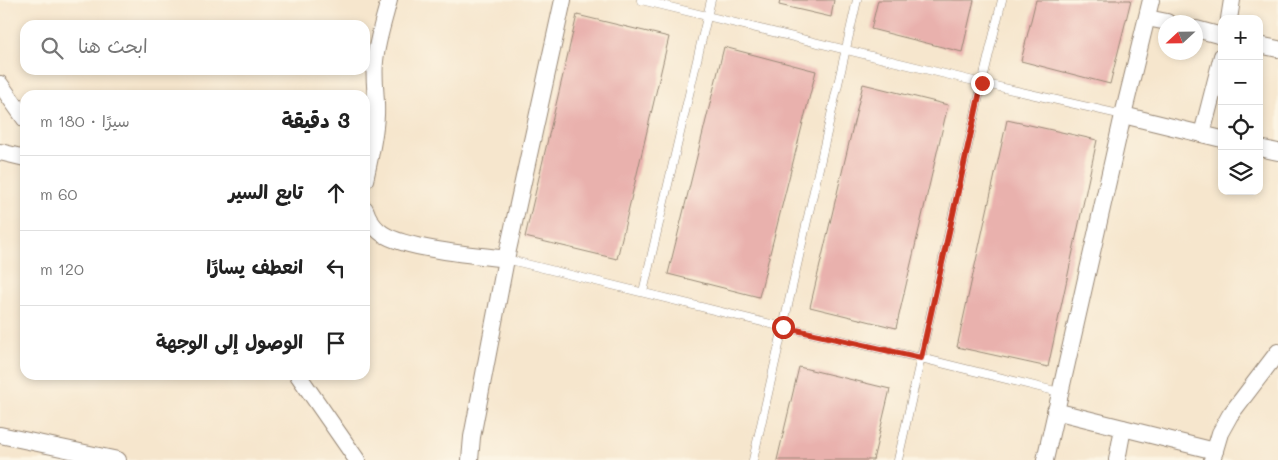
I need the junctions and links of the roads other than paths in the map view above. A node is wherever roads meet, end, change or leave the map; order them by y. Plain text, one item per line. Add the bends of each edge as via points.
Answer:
1 (389, 0) edge
2 (563, 0) edge
3 (640, 0) edge
4 (711, 0) edge
5 (858, 0) edge
6 (1002, 0) edge
7 (1151, 0) edge
8 (1232, 0) edge
9 (1230, 15) edge
10 (707, 17) junction
11 (1147, 18) junction
12 (1158, 20) edge
13 (1203, 31) edge
14 (1218, 35) edge
15 (1263, 46) edge
16 (1278, 49) edge
17 (846, 50) junction
18 (1221, 60) edge
19 (982, 83) junction
20 (0, 84) edge
21 (20, 112) edge
22 (1123, 114) junction
23 (1202, 134) junction
24 (1218, 137) edge
25 (1263, 149) edge
26 (0, 152) edge
27 (1278, 152) edge
28 (370, 155) edge
29 (20, 157) edge
30 (373, 231) edge
31 (506, 259) junction
32 (643, 292) junction
33 (783, 327) junction
34 (1278, 352) edge
35 (921, 358) junction
36 (301, 380) edge
37 (1059, 392) junction
38 (1055, 411) junction
39 (1124, 428) junction
40 (0, 435) edge
41 (1214, 456) edge
42 (118, 460) edge
43 (357, 460) edge
44 (470, 460) edge
45 (753, 460) edge
46 (898, 460) edge
47 (1045, 460) edge
48 (1117, 460) edge

1 - 28 street via 375,60 377,112
2 - 31 street
3 - 10 lane
4 - 10 lane
5 - 17 lane
6 - 19 lane
7 - 11 street
8 - 9 street
10 - 17 lane
10 - 32 lane
11 - 12 street
11 - 22 street
13 - 14 street
15 - 16 street
17 - 19 lane
17 - 33 lane
18 - 23 street
19 - 22 lane
19 - 35 lane
20 - 21 street
22 - 23 street
22 - 37 street
23 - 24 street
25 - 27 street
26 - 29 street
30 - 31 street via 414,246
31 - 32 lane
31 - 44 street
32 - 33 lane
33 - 35 lane
33 - 45 lane
34 - 41 street via 1230,415 1220,433
35 - 37 lane
35 - 46 lane
36 - 43 street
37 - 38 street
38 - 39 street
38 - 47 street
39 - 41 street
39 - 48 street
40 - 42 street

